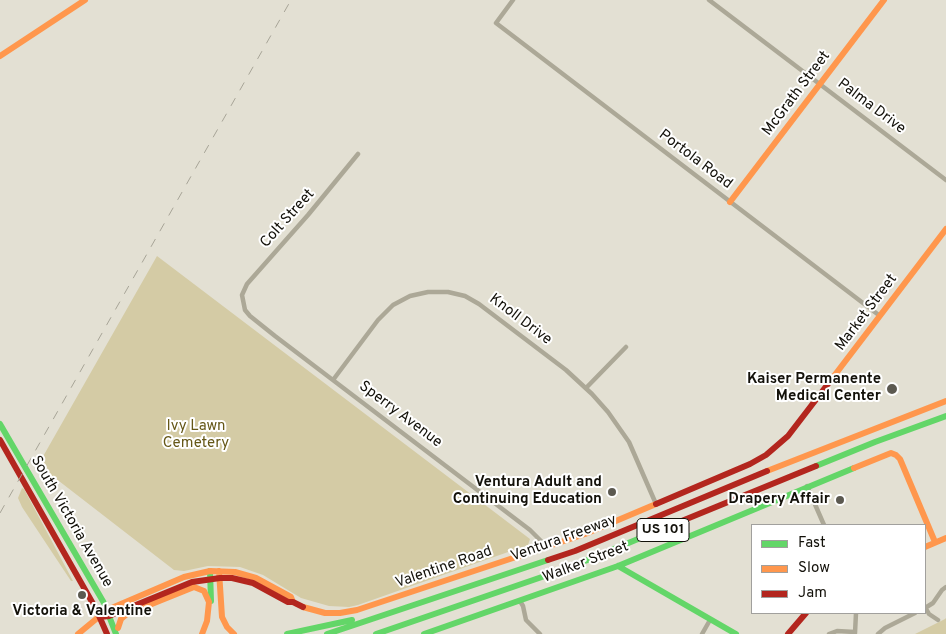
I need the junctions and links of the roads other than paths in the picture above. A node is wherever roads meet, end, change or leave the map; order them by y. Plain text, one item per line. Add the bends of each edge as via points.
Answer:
1 (85, 0) edge
2 (513, 0) edge
3 (709, 0) edge
4 (884, 0) edge
5 (0, 56) edge
6 (820, 84) junction
7 (358, 154) dead end
8 (946, 180) edge
9 (730, 202) junction
10 (946, 229) edge
11 (242, 302) joint
12 (880, 316) junction
13 (626, 347) dead end
14 (332, 380) junction
15 (586, 388) junction
16 (946, 401) edge
17 (946, 416) edge
18 (0, 424) edge
19 (0, 440) edge
20 (766, 455) joint
21 (807, 486) junction
22 (656, 504) junction
23 (824, 524) edge
24 (946, 538) edge
25 (935, 542) junction
26 (546, 546) junction
27 (926, 546) edge
28 (618, 566) junction
29 (219, 574) junction
30 (211, 575) junction
31 (178, 580) junction
32 (946, 587) edge
33 (155, 597) junction
34 (520, 601) junction
35 (134, 606) junction
36 (926, 606) edge
37 (209, 609) junction
38 (926, 609) edge
39 (108, 613) junction
40 (805, 614) edge
41 (856, 614) edge
42 (913, 614) edge
43 (100, 617) junction
44 (377, 618) junction
45 (710, 620) junction
46 (938, 620) dead end
47 (118, 632) edge
48 (855, 633) edge
49 (78, 634) edge
50 (106, 634) edge
51 (202, 634) edge
52 (234, 634) edge
53 (287, 634) edge
54 (327, 634) edge
55 (376, 634) edge
56 (424, 634) edge
57 (540, 634) edge
58 (702, 634) edge
59 (736, 634) edge
60 (788, 634) edge
61 (829, 634) edge
62 (878, 634) edge

1 - 5 main road
2 - 9 street, Portola Road via 496,23
3 - 6 street, Palma Drive
4 - 6 main road, McGrath Street
6 - 8 street, Palma Drive
6 - 9 main road, McGrath Street
7 - 11 street, Colt Street via 246,284
9 - 12 street, Portola Road
10 - 12 main road, Market Street
11 - 14 street, Sperry Avenue via 250,316
12 - 20 main road, Market Street via 793,431
13 - 15 street
14 - 15 street, Knoll Drive via 393,305 416,294 441,291 458,294 478,304
14 - 26 street, Sperry Avenue via 530,530
15 - 22 street, Knoll Drive via 626,437
16 - 44 main road, Ventura Freeway / US 101 via 575,550
17 - 55 main road, Ventura Freeway / US 101 via 568,568
18 - 39 main road, South Victoria Avenue
19 - 43 main road, South Victoria Avenue
20 - 22 main road, Valentine Road
21 - 23 street
21 - 25 main road, Walker Street via 893,454 900,459
21 - 28 main road, Walker Street
22 - 26 main road, Valentine Road via 585,534
24 - 25 main road
25 - 27 main road
26 - 29 main road, Valentine Road via 357,610 335,614 305,608 253,583
28 - 34 main road, Walker Street
28 - 45 main road
29 - 30 main road, Valentine Road
29 - 52 main road via 222,617
30 - 31 main road, Valentine Road via 192,575
30 - 33 main road, Valentine Road
30 - 37 main road
31 - 33 main road
31 - 39 main road, Valentine Road
32 - 36 street
33 - 35 main road, Valentine Road
34 - 56 main road, Walker Street
34 - 57 street via 526,620
35 - 39 main road, Valentine Road
35 - 47 main road via 121,618
37 - 47 main road via 205,593 199,588 190,588 127,614 121,619
37 - 51 main road
38 - 46 street
39 - 43 main road, Valentine Road
39 - 47 main road, South Victoria Avenue
40 - 60 main road
41 - 48 street
42 - 62 street
43 - 49 main road
43 - 50 main road, South Victoria Avenue
44 - 53 main road via 361,618
44 - 54 main road, Ventura Freeway / US 101
45 - 58 street
45 - 59 main road
48 - 61 street via 837,631

